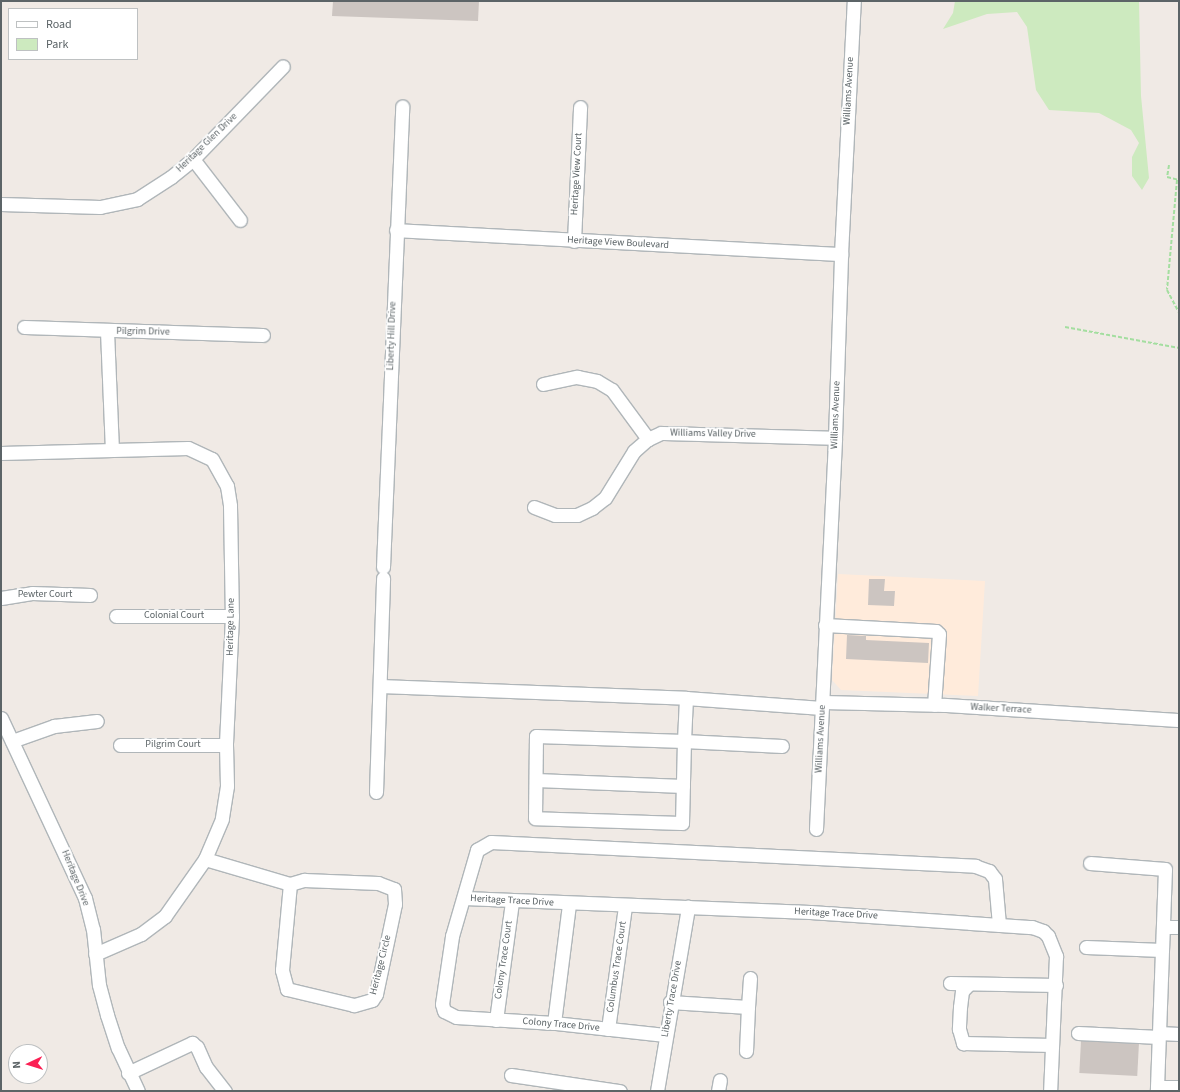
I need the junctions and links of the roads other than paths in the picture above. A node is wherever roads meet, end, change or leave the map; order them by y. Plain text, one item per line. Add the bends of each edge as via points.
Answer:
1 (854, 1) edge
2 (283, 66) dead end
3 (402, 106) dead end
4 (580, 107) dead end
5 (193, 159) junction
6 (1, 204) edge
7 (240, 220) dead end
8 (396, 230) junction
9 (574, 241) junction
10 (840, 254) junction
11 (24, 327) dead end
12 (107, 331) junction
13 (263, 335) dead end
14 (543, 384) dead end
15 (835, 438) junction
16 (648, 439) junction
17 (112, 450) junction
18 (1, 453) edge
19 (534, 507) dead end
20 (90, 595) dead end
21 (1, 598) edge
22 (116, 616) dead end
23 (232, 616) junction
24 (825, 625) junction
25 (380, 686) junction
26 (686, 698) junction
27 (822, 705) junction
28 (934, 705) junction
29 (1, 718) edge
30 (1179, 720) edge
31 (97, 721) dead end
32 (12, 741) junction
33 (684, 741) junction
34 (120, 745) dead end
35 (226, 745) junction
36 (782, 746) dead end
37 (536, 780) junction
38 (683, 786) junction
39 (376, 792) dead end
40 (816, 829) dead end
41 (205, 859) junction
42 (1090, 863) dead end
43 (290, 884) junction
44 (464, 898) junction
45 (512, 901) junction
46 (569, 904) junction
47 (625, 906) junction
48 (688, 907) junction
49 (1000, 925) junction
50 (1164, 927) junction
51 (1179, 927) edge
52 (1086, 947) dead end
53 (1162, 950) junction
54 (96, 954) junction
55 (750, 978) dead end
56 (950, 983) dead end
57 (969, 984) junction
58 (1056, 985) junction
59 (670, 1002) junction
60 (748, 1007) junction
61 (496, 1020) junction
62 (554, 1023) junction
63 (608, 1029) junction
64 (1078, 1033) dead end
65 (665, 1034) junction
66 (1179, 1034) edge
67 (1159, 1035) junction
68 (950, 1040) dead end
69 (963, 1042) junction
70 (1052, 1045) junction
71 (746, 1051) dead end
72 (128, 1073) junction
73 (511, 1075) dead end
74 (1179, 1087) edge
75 (1157, 1089) edge
76 (138, 1091) edge
77 (225, 1091) edge
78 (620, 1091) edge
79 (657, 1091) edge
80 (1050, 1091) edge

1 - 10 street, Williams Avenue
2 - 5 street, Heritage Glen Drive
3 - 8 street, Liberty Hill Drive
4 - 9 street, Heritage View Court
5 - 6 street, Heritage Glen Drive via 171,177 137,198 117,205 79,208
5 - 7 street
8 - 9 street, Heritage View Boulevard
8 - 25 street, Liberty Hill Drive
9 - 10 street, Heritage View Boulevard
10 - 15 street, Williams Avenue
11 - 12 street, Pilgrim Drive
12 - 13 street, Pilgrim Drive
12 - 17 street
14 - 16 street via 577,377 597,381 612,390
15 - 16 street, Williams Valley Drive via 675,432 661,433
15 - 24 street, Williams Avenue
16 - 19 street, Williams Valley Drive via 625,462 605,498 592,508 577,515 555,515
17 - 18 street, Heritage Lane
17 - 23 street, Heritage Lane via 188,448 212,460 227,486 230,506
20 - 21 street, Pewter Court via 32,593
22 - 23 street, Colonial Court
23 - 35 street, Heritage Lane
24 - 27 street, Williams Avenue
24 - 28 street via 936,631 939,634
25 - 26 street, Walker Terrace
25 - 39 street, Liberty Hill Drive
26 - 27 street, Walker Terrace
26 - 33 street
27 - 28 street, Walker Terrace
27 - 40 street, Williams Avenue
28 - 30 street, Walker Terrace
29 - 32 street, Heritage Drive
31 - 32 street via 54,726
32 - 54 street, Heritage Drive via 77,878 93,929
33 - 36 street
33 - 37 street via 536,736
33 - 38 street
34 - 35 street, Pilgrim Court
35 - 41 street, Heritage Lane via 228,786 222,819
37 - 38 street
37 - 38 street via 535,818 682,823
41 - 43 street, Heritage Circle
41 - 54 street, Heritage Lane via 165,916 141,934
42 - 50 street via 1165,868
43 - 43 street, Heritage Circle via 304,880 378,883 394,889 395,904 376,994 372,1000 354,1005 287,989 282,970
44 - 45 street, Heritage Trace Drive
44 - 49 street via 477,850 491,842 983,868 993,874
44 - 61 street, Colony Trace Drive via 452,936 442,1004 448,1015
45 - 46 street, Heritage Trace Drive
45 - 61 street, Colony Trace Court
46 - 47 street, Heritage Trace Drive
46 - 62 street
47 - 48 street, Heritage Trace Drive
47 - 63 street, Columbus Trace Court
48 - 49 street, Heritage Trace Drive via 810,912
48 - 59 street, Liberty Trace Drive
49 - 58 street, Heritage Trace Drive via 1032,927 1048,936 1056,956
50 - 51 street
50 - 53 street
52 - 53 street
53 - 67 street
54 - 72 street, Heritage Drive via 99,985 107,1015
55 - 60 street
56 - 57 street
57 - 58 street
57 - 69 street via 962,991 960,1007 959,1029
58 - 70 street, Heritage Trace Drive
59 - 60 street
59 - 65 street, Liberty Trace Drive
60 - 71 street
61 - 62 street, Colony Trace Drive
62 - 63 street, Colony Trace Drive
63 - 65 street, Colony Trace Drive
64 - 67 street
65 - 79 street, Liberty Trace Drive
66 - 67 street
67 - 75 street
68 - 69 street
69 - 70 street
70 - 80 street, Heritage Trace Drive
72 - 76 street, Heritage Drive
72 - 77 street via 192,1043 197,1047 206,1067
73 - 78 street
74 - 75 street

